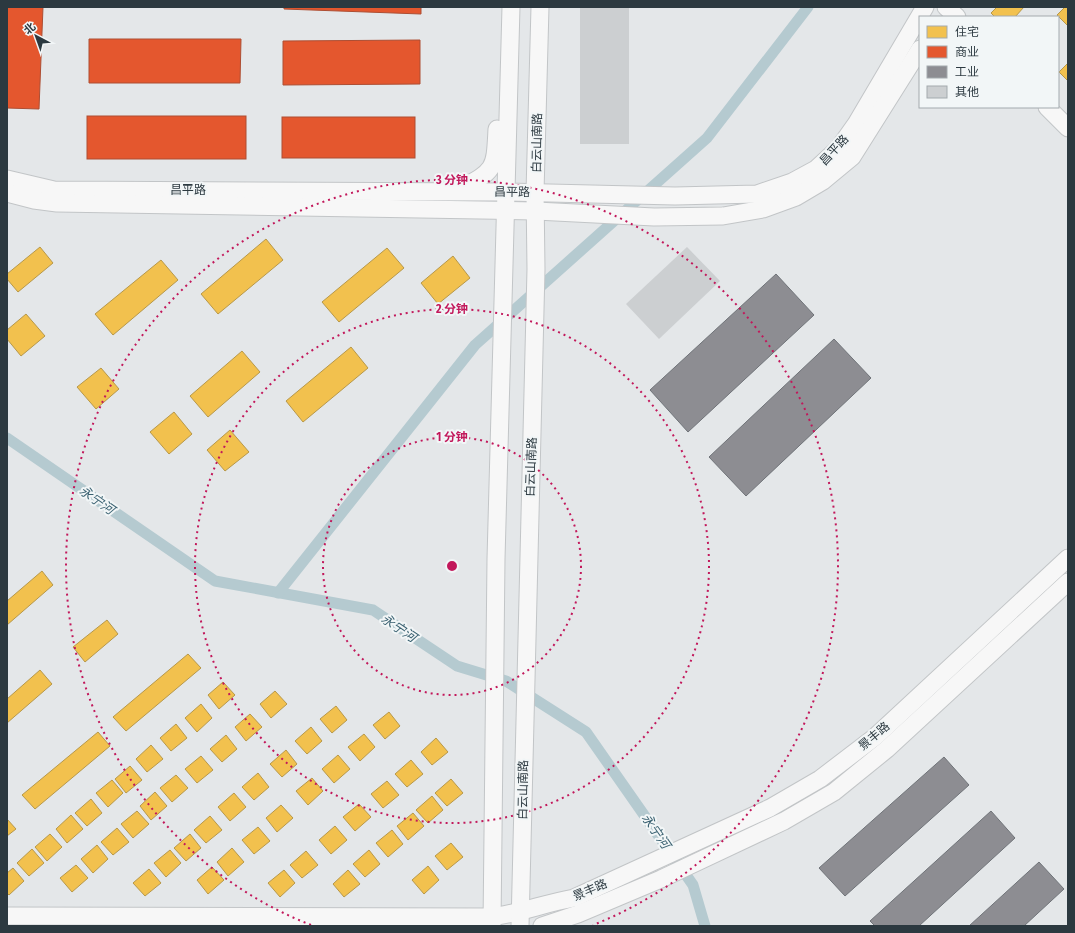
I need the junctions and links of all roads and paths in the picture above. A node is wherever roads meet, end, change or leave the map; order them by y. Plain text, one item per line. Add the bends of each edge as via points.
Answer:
1 (511, 7) edge
2 (540, 7) edge
3 (925, 7) edge
4 (946, 7) edge
5 (920, 16) edge
6 (941, 16) edge
7 (955, 16) edge
8 (919, 17) edge
9 (510, 41) junction
10 (919, 51) edge
11 (1048, 108) edge
12 (1068, 128) edge
13 (7, 179) edge
14 (455, 191) junction
15 (506, 192) junction
16 (536, 192) junction
17 (7, 193) edge
18 (506, 211) junction
19 (536, 211) junction
20 (1068, 558) edge
21 (1068, 582) edge
22 (7, 916) edge
23 (520, 919) edge
24 (492, 922) edge
25 (542, 926) edge

1 - 9 main road
2 - 16 main road, 白云山南路
3 - 5 main road, 昌平路
4 - 6 main road
4 - 7 main road
8 - 16 main road, 昌平路 via 839,148 816,169 792,182 757,194 675,196
9 - 14 main road via 499,70 493,166 478,180
9 - 15 main road
10 - 19 main road, 昌平路 via 852,157 823,181 796,197 763,209 723,216 654,217
11 - 12 main road
13 - 14 main road, 昌平路 via 54,190
14 - 15 main road, 昌平路
15 - 16 main road, 昌平路
15 - 18 main road
16 - 19 main road, 白云山南路
17 - 18 main road, 昌平路 via 57,203
18 - 19 main road, 昌平路
18 - 24 main road via 501,362
19 - 23 main road, 白云山南路
20 - 23 main road, 景丰路 via 875,737 820,779 770,808 574,898 544,904
21 - 25 main road, 景丰路 via 887,749 834,792 784,821 661,879 578,914
22 - 24 main road, 景丰路
23 - 24 main road, 景丰路

